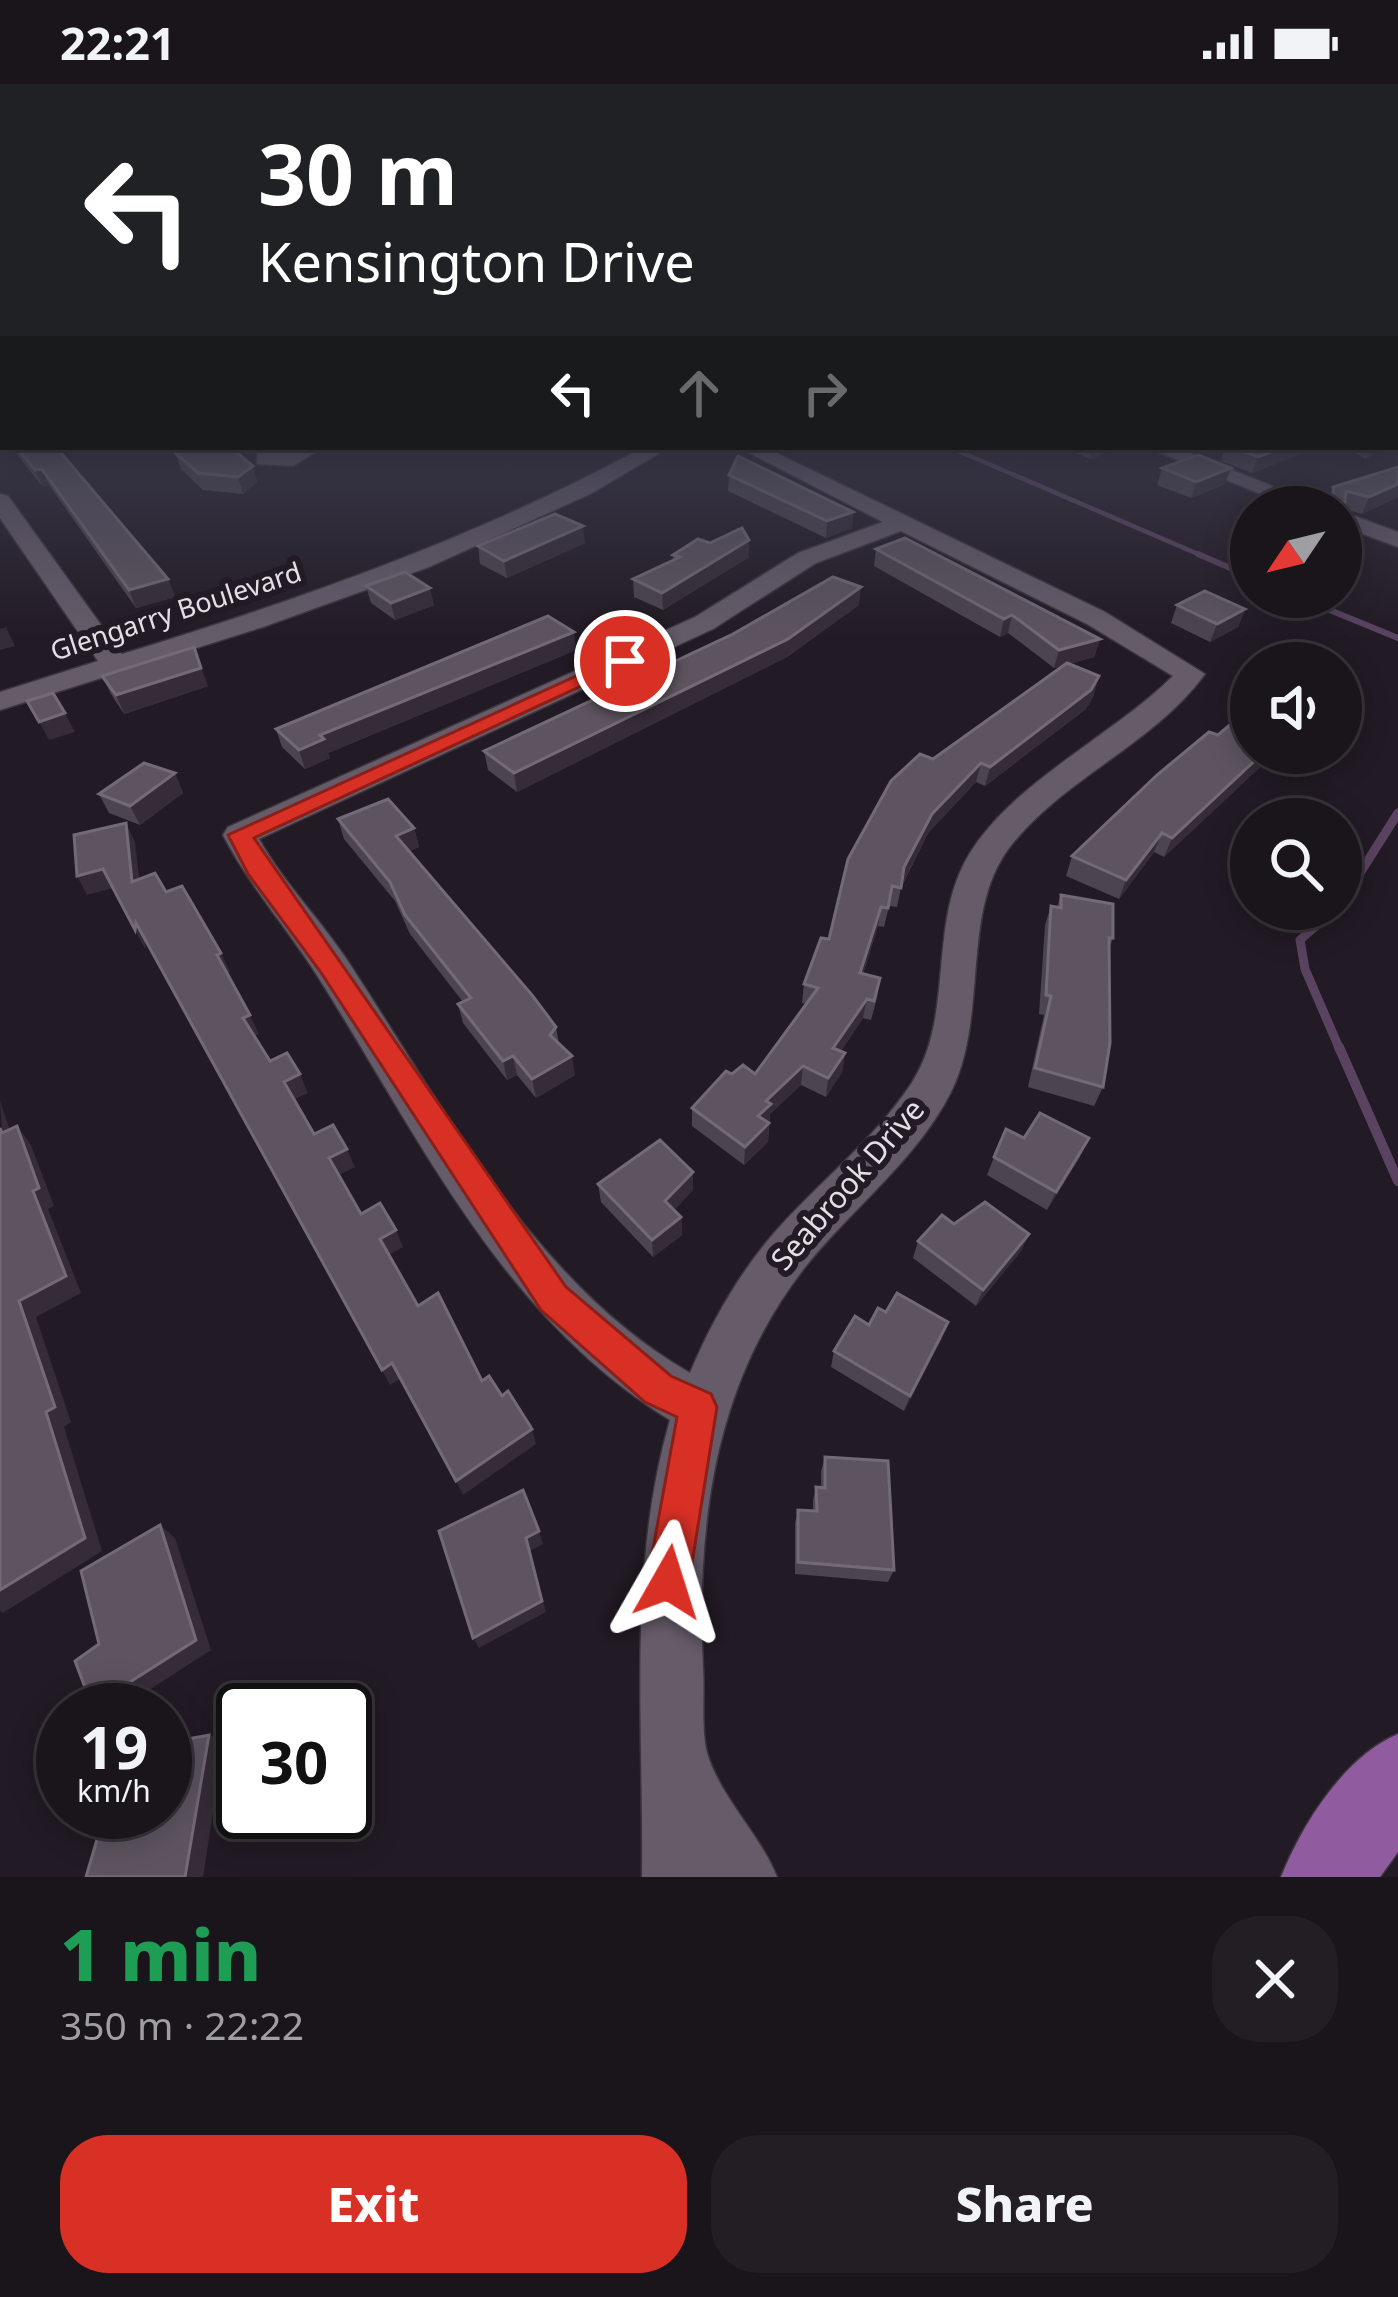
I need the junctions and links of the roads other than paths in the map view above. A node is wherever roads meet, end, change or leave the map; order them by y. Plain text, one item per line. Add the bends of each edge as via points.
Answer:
1 (568, 475) edge
2 (611, 475) edge
3 (803, 475) edge
4 (540, 490) junction
5 (567, 500) junction
6 (0, 501) edge
7 (902, 524) junction
8 (1362, 525) edge
9 (1396, 537) edge
10 (359, 572) junction
11 (108, 655) junction
12 (0, 676) edge
13 (0, 701) edge
14 (698, 1407) junction
15 (679, 1772) junction
16 (1398, 1777) edge
17 (676, 1877) edge
18 (742, 1877) edge
19 (1326, 1877) edge

1 - 4 street, Glengarry Boulevard
2 - 5 street, Glengarry Boulevard
3 - 7 street, Seabrook Drive
4 - 5 street
4 - 10 street, Glengarry Boulevard
5 - 10 street, Glengarry Boulevard via 477,540
6 - 11 street
7 - 14 street, Seabrook Drive via 1191,674 1019,817 990,853 969,893 958,1014 938,1076 914,1114 772,1272
7 - 14 street via 807,558 704,623 240,835 554,1299 658,1389
8 - 9 street
10 - 11 street, Glengarry Boulevard
11 - 12 street, Glengarry Boulevard
11 - 13 street, Glengarry Boulevard
14 - 15 street, Seabrook Drive via 670,1551 669,1680
15 - 17 street, Seabrook Drive
15 - 18 street, Seabrook Drive
16 - 19 main road

